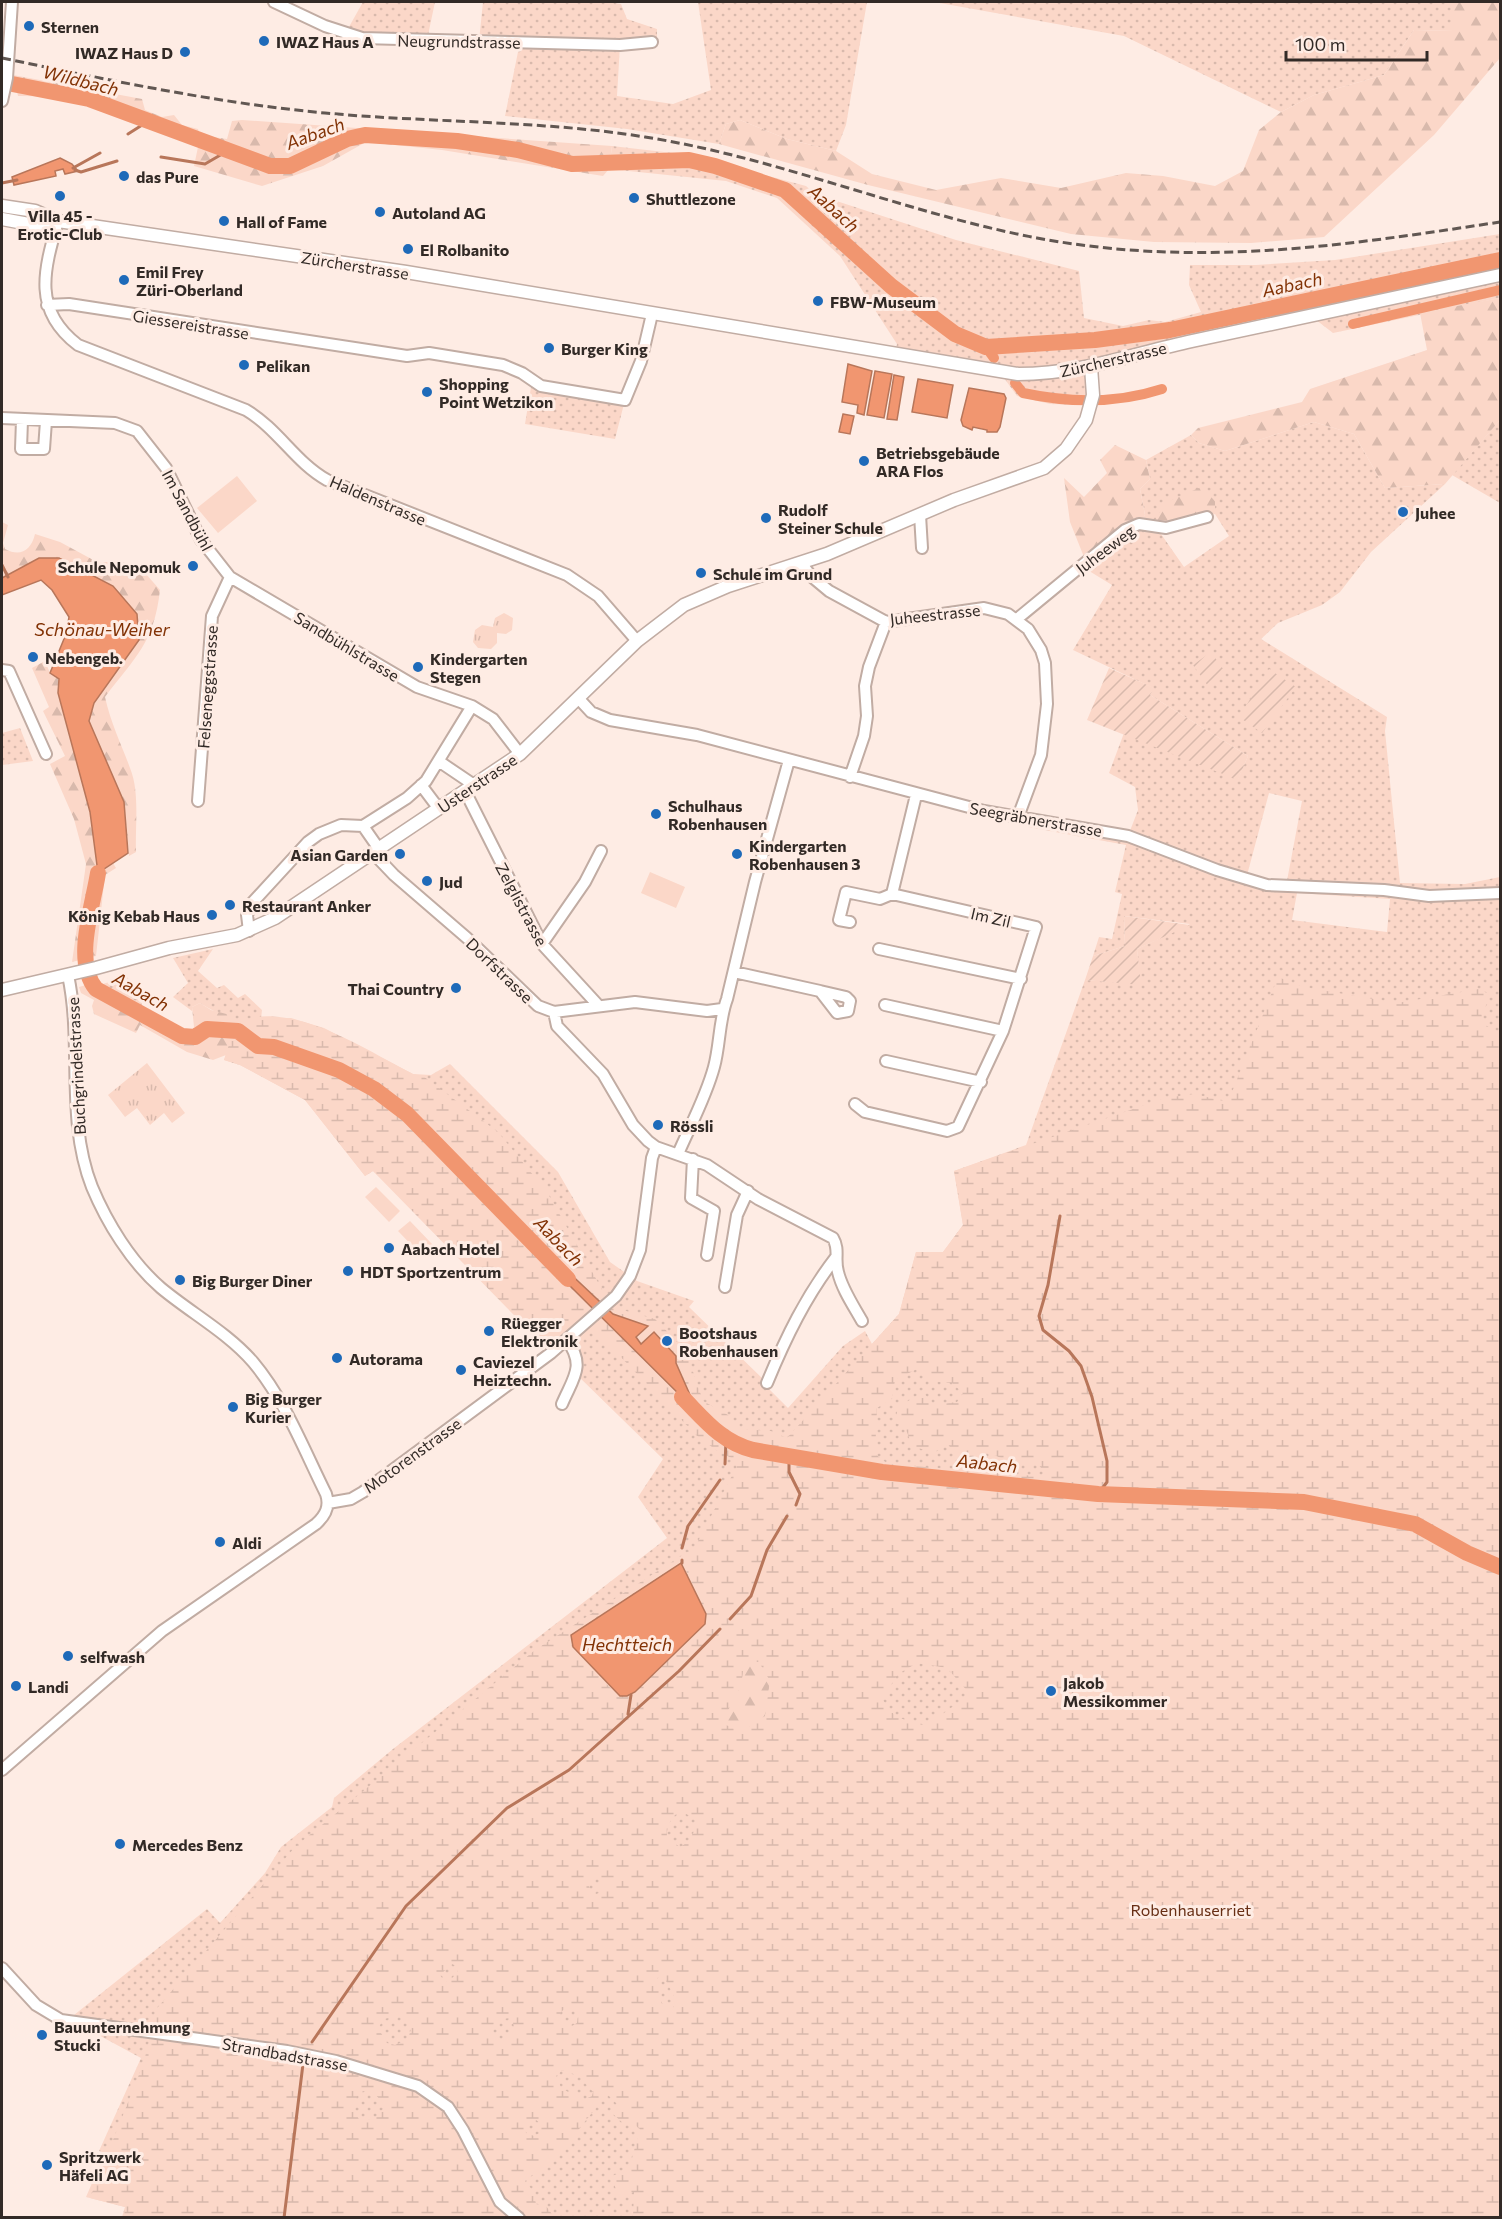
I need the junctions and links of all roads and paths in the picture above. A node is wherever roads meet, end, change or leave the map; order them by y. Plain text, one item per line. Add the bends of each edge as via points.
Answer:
1 (12, 2) edge
2 (274, 2) edge
3 (652, 42) dead end
4 (3, 96) edge
5 (2, 206) edge
6 (2, 219) edge
7 (58, 221) junction
8 (1500, 275) edge
9 (47, 305) junction
10 (652, 314) junction
11 (1091, 368) junction
12 (2, 418) edge
13 (22, 420) junction
14 (46, 421) junction
15 (920, 515) junction
16 (1207, 517) dead end
17 (922, 548) dead end
18 (802, 564) junction
19 (231, 577) junction
20 (1017, 620) junction
21 (886, 622) junction
22 (637, 641) junction
23 (2, 670) edge
24 (579, 699) junction
25 (471, 706) junction
26 (46, 754) dead end
27 (520, 754) junction
28 (789, 760) junction
29 (440, 762) junction
30 (850, 777) junction
31 (421, 785) junction
32 (470, 788) junction
33 (916, 795) junction
34 (198, 801) dead end
35 (439, 809) junction
36 (1018, 817) junction
37 (363, 826) junction
38 (376, 851) junction
39 (601, 851) dead end
40 (1500, 893) edge
41 (892, 894) junction
42 (850, 922) dead end
43 (249, 931) junction
44 (542, 944) junction
45 (879, 949) dead end
46 (734, 972) junction
47 (74, 974) junction
48 (1021, 980) junction
49 (2, 990) edge
50 (820, 991) dead end
51 (597, 1004) junction
52 (885, 1005) dead end
53 (722, 1009) junction
54 (554, 1012) junction
55 (1003, 1031) junction
56 (886, 1061) dead end
57 (981, 1082) junction
58 (855, 1104) dead end
59 (656, 1147) junction
60 (678, 1154) junction
61 (693, 1159) junction
62 (748, 1191) junction
63 (707, 1255) dead end
64 (836, 1257) junction
65 (725, 1287) dead end
66 (862, 1321) dead end
67 (567, 1340) junction
68 (767, 1383) dead end
69 (562, 1404) dead end
70 (328, 1503) junction
71 (2, 1770) edge
72 (2, 1968) edge
73 (519, 2217) edge

1 - 4 street via 8,78
2 - 3 street, Neugrundstrasse via 362,38 620,45
5 - 7 main road, Zürcherstrasse via 36,211
6 - 7 main road, Zürcherstrasse via 33,225
7 - 9 street, Haldenstrasse via 47,266
7 - 10 main road, Zürcherstrasse via 372,267
8 - 11 main road, Zürcherstrasse via 1191,341
9 - 10 street, Giessereistrasse via 69,304 334,346 407,356 429,353 503,365 541,386 625,400 641,361
9 - 22 street, Haldenstrasse via 58,327 78,345 246,410 269,425 327,480 567,575 598,596
10 - 11 main road, Zürcherstrasse via 1018,374
11 - 15 main road, Usterstrasse via 1092,400 1075,439 1044,468
12 - 13 street, Im Sandbühl
13 - 14 street, Im Sandbühl
13 - 14 street via 21,448 44,449
14 - 19 street, Im Sandbühl via 115,423 137,431 166,468 201,540
15 - 17 street
15 - 18 main road, Usterstrasse
16 - 20 street, Juheeweg via 1166,528 1139,524 1125,530
18 - 21 street, Juheestrasse via 829,591
18 - 22 main road, Usterstrasse via 691,601
19 - 25 street, Sandbühlstrasse via 417,687
19 - 34 street, Felseneggstrasse via 212,616
20 - 21 street, Juheestrasse via 984,608
20 - 36 street, Juheestrasse via 1041,650 1047,704 1041,755
21 - 30 street via 869,667 864,736
22 - 24 main road, Usterstrasse
23 - 26 street via 9,671
24 - 27 main road, Usterstrasse
24 - 28 street, Seegräbnerstrasse via 591,712 610,720 683,732
25 - 27 street, Sandbühlstrasse via 493,719
25 - 29 street
27 - 32 main road, Usterstrasse
28 - 30 street, Seegräbnerstrasse
28 - 46 street
29 - 31 street
29 - 32 street
30 - 33 street, Seegräbnerstrasse
31 - 35 street
31 - 37 street
32 - 35 main road, Usterstrasse
32 - 44 street, Zelglistrasse
33 - 36 street, Seegräbnerstrasse
33 - 41 street
35 - 38 main road, Usterstrasse
36 - 40 street, Seegräbnerstrasse via 1128,836 1267,885 1429,896
37 - 38 street, Dorfstrasse
37 - 43 street via 341,825 308,842 252,903 247,915
38 - 43 main road, Usterstrasse
38 - 54 street, Dorfstrasse via 394,875 467,938 531,1001
39 - 44 street via 585,882
41 - 42 street, Im Zil via 880,899 846,892 839,920
41 - 48 street, Im Zil via 1036,927
43 - 47 main road, Usterstrasse
44 - 51 street, Zelglistrasse
45 - 48 street
46 - 50 street
46 - 53 street
47 - 49 main road, Usterstrasse
47 - 70 street, Buchgrindelstrasse via 78,1130 92,1186 138,1263 252,1360 281,1404
48 - 55 street, Im Zil
51 - 53 street via 643,1002 707,1011
51 - 54 street
52 - 55 street
53 - 60 street via 713,1072
54 - 59 street via 561,1032 596,1065 633,1125
55 - 57 street, Im Zil
56 - 57 street
57 - 58 street, Im Zil via 961,1125 951,1131 865,1112
59 - 60 street
59 - 67 street, Motorenstrasse via 638,1257 627,1282 609,1304
60 - 61 street
61 - 62 street
61 - 63 street via 691,1198 714,1211
62 - 64 street via 829,1235 837,1245
62 - 65 street via 737,1215
64 - 66 street via 839,1276
64 - 68 street via 808,1295 786,1335
67 - 69 street via 578,1354 578,1362
67 - 70 street, Motorenstrasse via 357,1496
70 - 71 street via 316,1524 162,1631
72 - 73 street, Strandbadstrasse via 36,2005 61,2020 305,2054 426,2090 451,2112 500,2202

